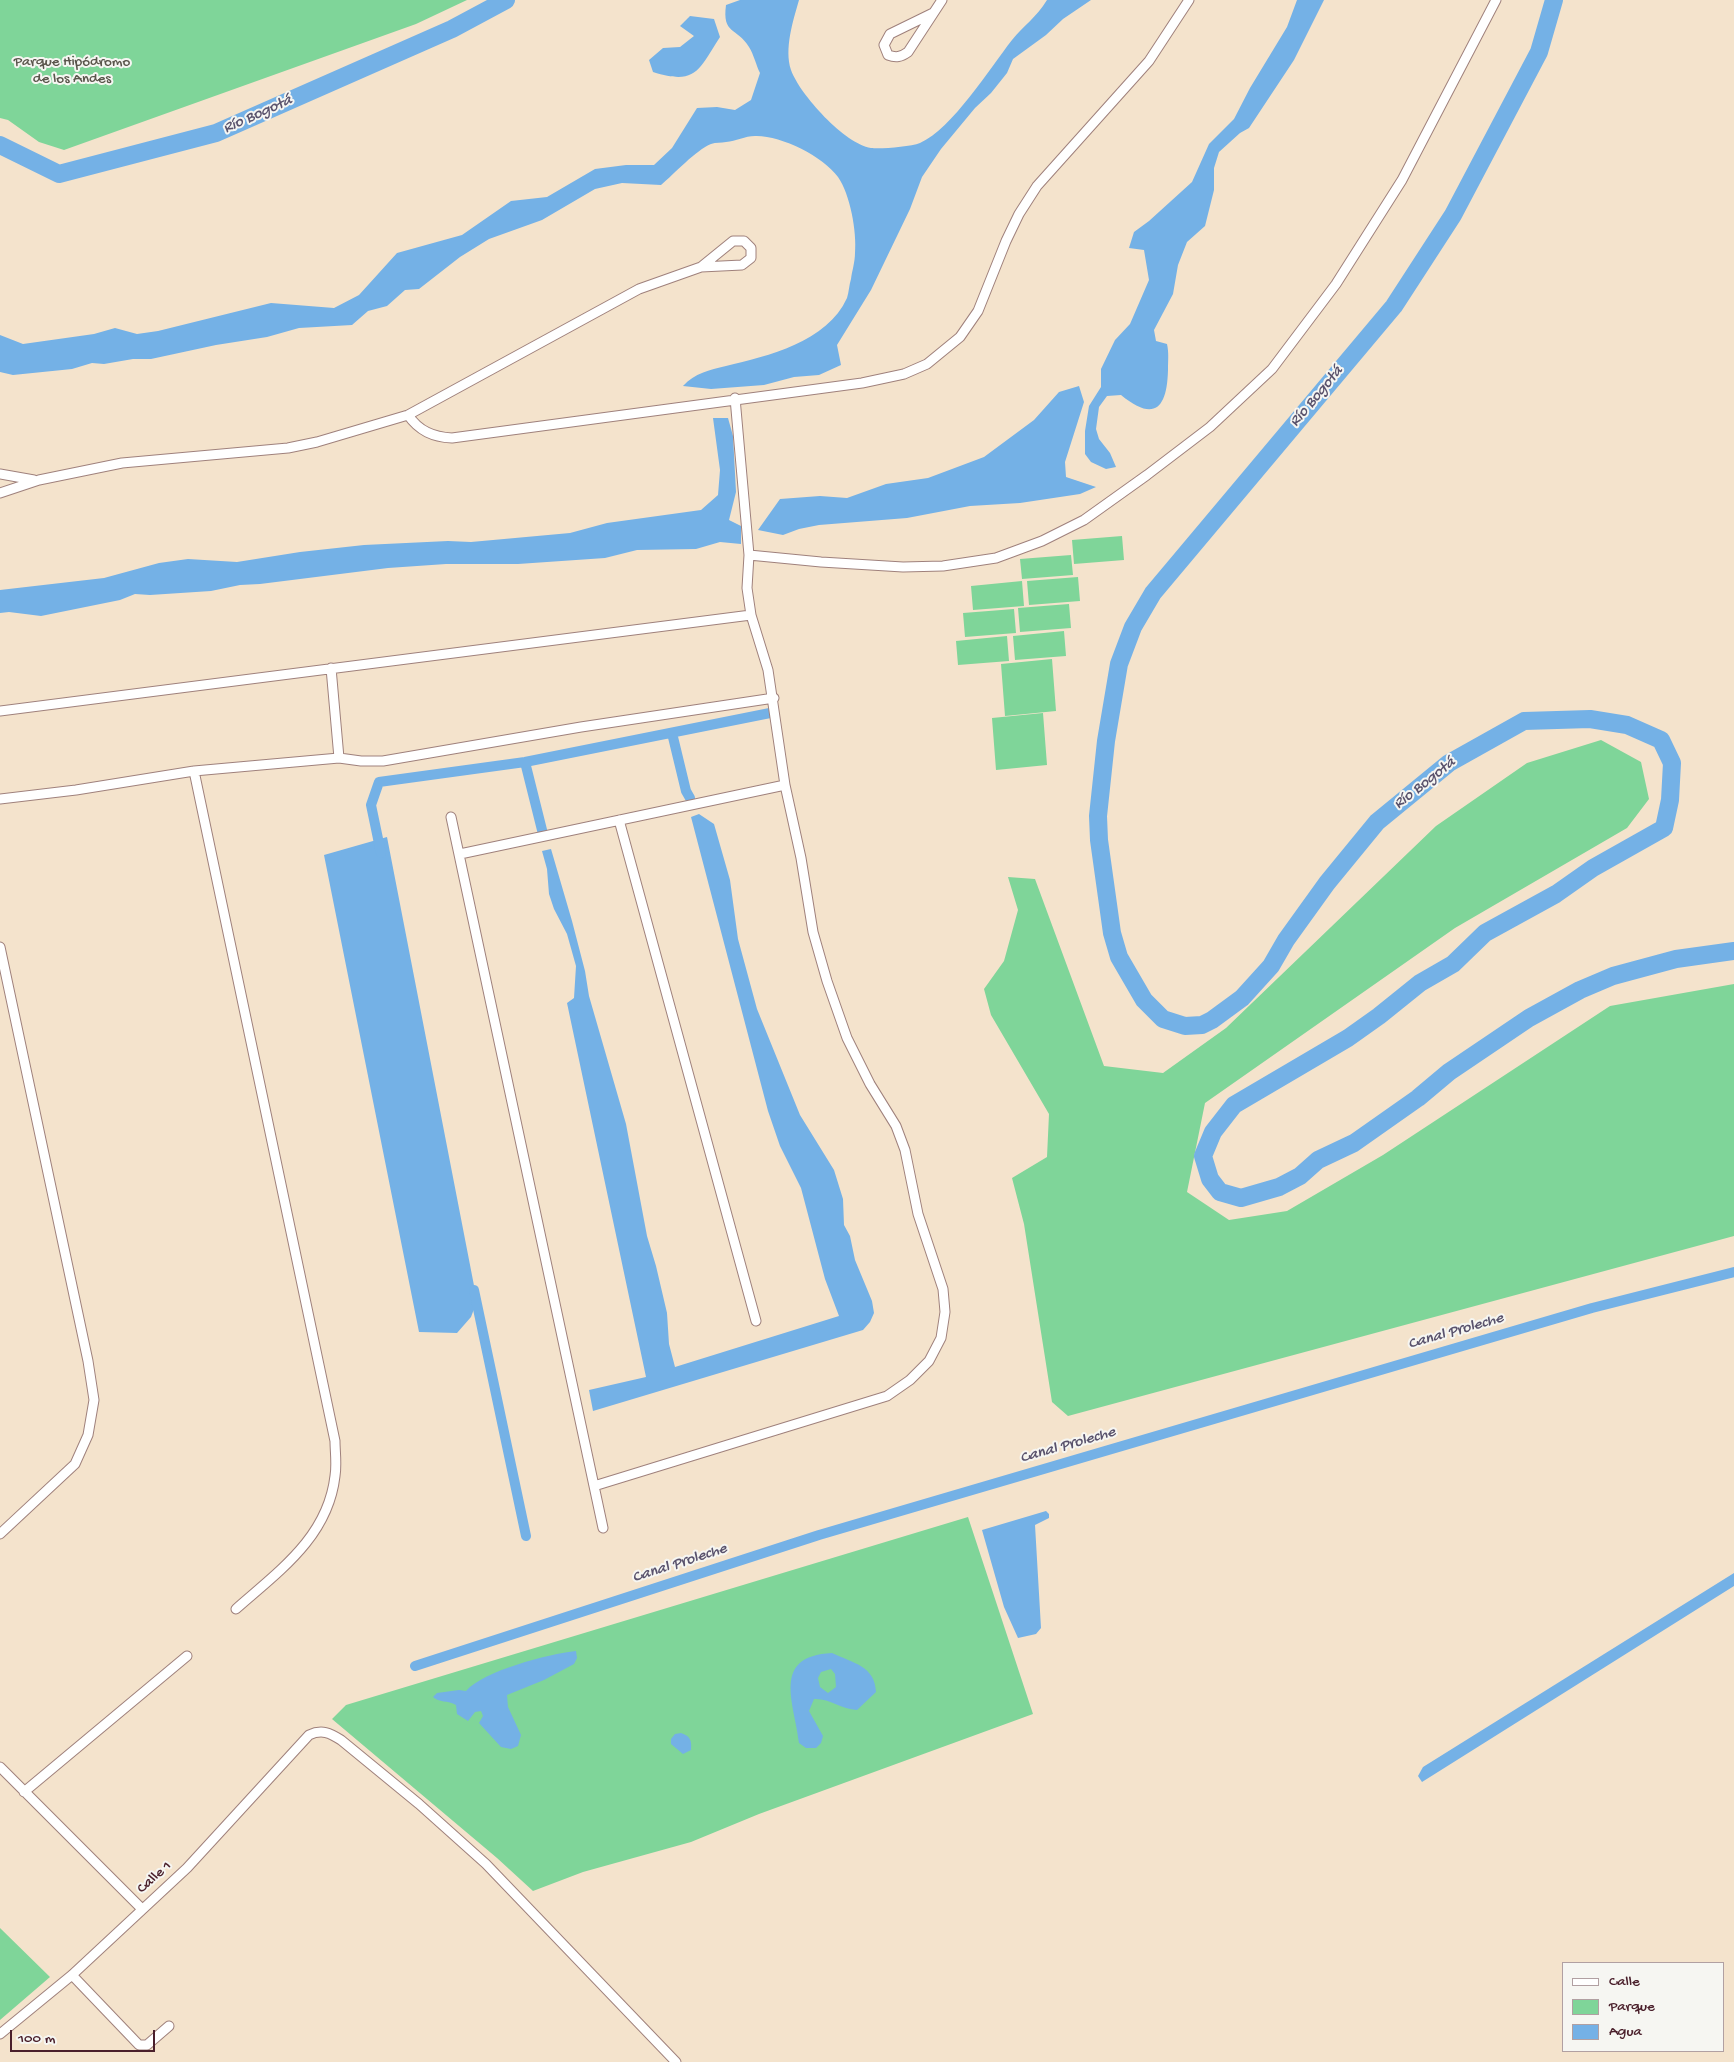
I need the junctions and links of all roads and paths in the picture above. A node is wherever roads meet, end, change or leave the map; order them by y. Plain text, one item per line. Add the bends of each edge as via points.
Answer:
1 (942, 0) edge
2 (1190, 0) edge
3 (1496, 0) edge
4 (932, 13) junction
5 (701, 267) junction
6 (735, 398) junction
7 (408, 415) junction
8 (0, 474) edge
9 (39, 480) junction
10 (0, 493) edge
11 (750, 556) junction
12 (751, 614) junction
13 (331, 668) junction
14 (774, 698) junction
15 (0, 711) edge
16 (339, 758) junction
17 (194, 771) junction
18 (785, 785) junction
19 (0, 799) edge
20 (451, 816) dead end
21 (619, 820) junction
22 (460, 854) junction
23 (0, 947) edge
24 (756, 1321) dead end
25 (594, 1486) junction
26 (603, 1528) dead end
27 (0, 1534) edge
28 (236, 1609) dead end
29 (187, 1656) dead end
30 (0, 1767) edge
31 (24, 1792) junction
32 (142, 1909) junction
33 (72, 1974) junction
34 (169, 2026) dead end
35 (0, 2034) edge
36 (676, 2062) edge

1 - 4 street
2 - 6 street via 1150,62 1037,186 1019,214 978,311 960,337 927,364 904,374 852,384
3 - 11 street via 1402,180 1336,284 1272,369 1210,427 1147,475 1084,520 1042,541 996,558 943,566 903,567
4 - 4 street via 890,34 884,45 888,55 899,57 908,52
5 - 5 street via 742,266 751,258 751,248 744,241 733,241
5 - 7 street via 639,289
6 - 7 street via 452,438 426,432
6 - 11 street
7 - 9 street via 288,448 122,463
8 - 9 street
9 - 10 street
11 - 12 street via 747,588
12 - 13 street
12 - 14 street
13 - 15 street
13 - 16 street
14 - 16 street via 383,761
14 - 18 street
16 - 17 street
17 - 19 street
17 - 28 street via 335,1441 335,1476 316,1532 298,1554
18 - 21 street
18 - 25 street via 813,932 827,981 848,1038 870,1084 896,1126 905,1150 918,1214 943,1290 945,1312 941,1338 923,1368 886,1396
20 - 22 street
21 - 22 street
21 - 24 street
22 - 25 street
23 - 27 street via 94,1400 88,1435 76,1464
25 - 26 street
29 - 31 street
30 - 31 street
31 - 32 street
32 - 33 street, Calle 1
32 - 36 street, Calle 1 via 187,1868 309,1735 317,1731 329,1732 419,1804 486,1864
33 - 34 street via 139,2045 147,2045
33 - 35 street, Calle 1

